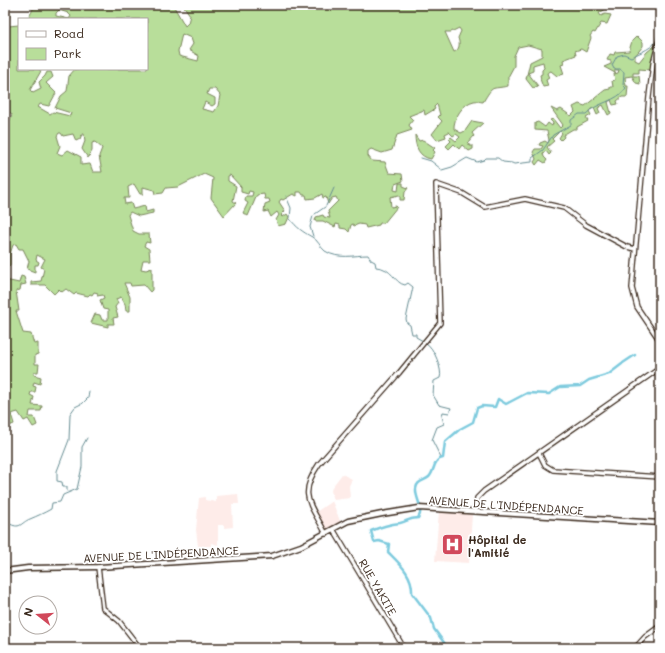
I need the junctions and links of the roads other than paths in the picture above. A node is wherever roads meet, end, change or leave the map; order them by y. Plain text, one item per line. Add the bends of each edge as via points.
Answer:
1 (660, 36) edge
2 (635, 249) junction
3 (660, 341) edge
4 (660, 368) edge
5 (539, 453) junction
6 (660, 477) edge
7 (475, 512) junction
8 (660, 523) edge
9 (335, 529) junction
10 (326, 534) junction
11 (98, 567) junction
12 (5, 571) edge
13 (660, 626) edge
14 (140, 648) edge
15 (404, 648) edge
16 (636, 648) edge

1 - 2 street via 653,67
2 - 3 street via 633,296 637,307
2 - 10 street via 586,225 567,208 525,199 486,207 462,193 436,184 440,323 319,464 310,480 307,496
4 - 5 street
5 - 6 street via 545,465 553,470
5 - 7 street via 478,496
7 - 8 main road, AVENUE DE L'INDÉPENDANCE
7 - 9 main road, AVENUE DE L'INDÉPENDANCE via 421,508 353,521
9 - 10 main road, AVENUE DE L'INDÉPENDANCE
9 - 15 street, RUE YAKITE
10 - 11 main road, AVENUE DE L'INDÉPENDANCE via 289,552 272,556
11 - 12 main road, AVENUE DE L'INDÉPENDANCE via 36,567
11 - 14 street via 103,608 119,621
13 - 16 street via 645,637

